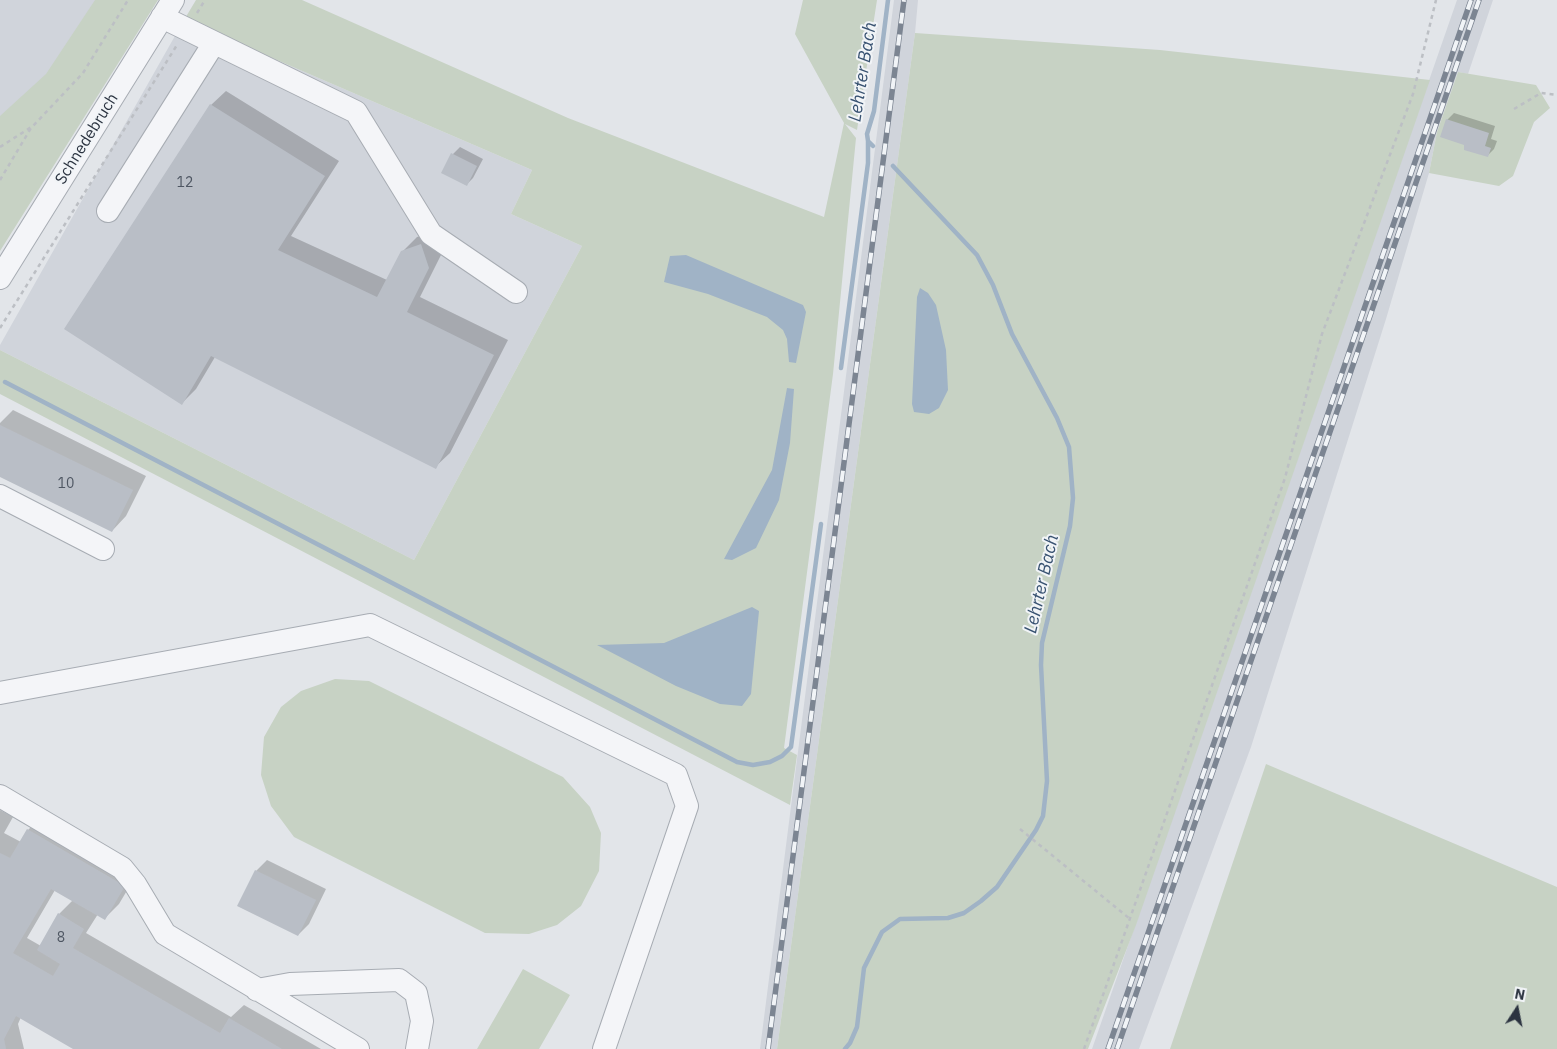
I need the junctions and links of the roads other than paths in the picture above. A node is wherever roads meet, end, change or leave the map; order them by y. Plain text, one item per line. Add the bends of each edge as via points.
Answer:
1 (168, 9) edge
2 (214, 43) junction
3 (108, 211) dead end
4 (0, 278) edge
5 (516, 292) dead end
6 (0, 496) edge
7 (103, 549) dead end
8 (0, 693) edge
9 (0, 796) edge
10 (257, 990) junction
11 (358, 1049) edge
12 (417, 1049) edge
13 (604, 1049) edge

1 - 2 street via 186,30
1 - 4 street, Schnedebruch
2 - 3 street
2 - 5 street via 356,112 431,234
6 - 7 street
8 - 13 street via 370,625 676,776 687,806
9 - 10 street via 122,868 165,934
10 - 11 street
10 - 12 street via 290,984 398,980 416,993 422,1022

